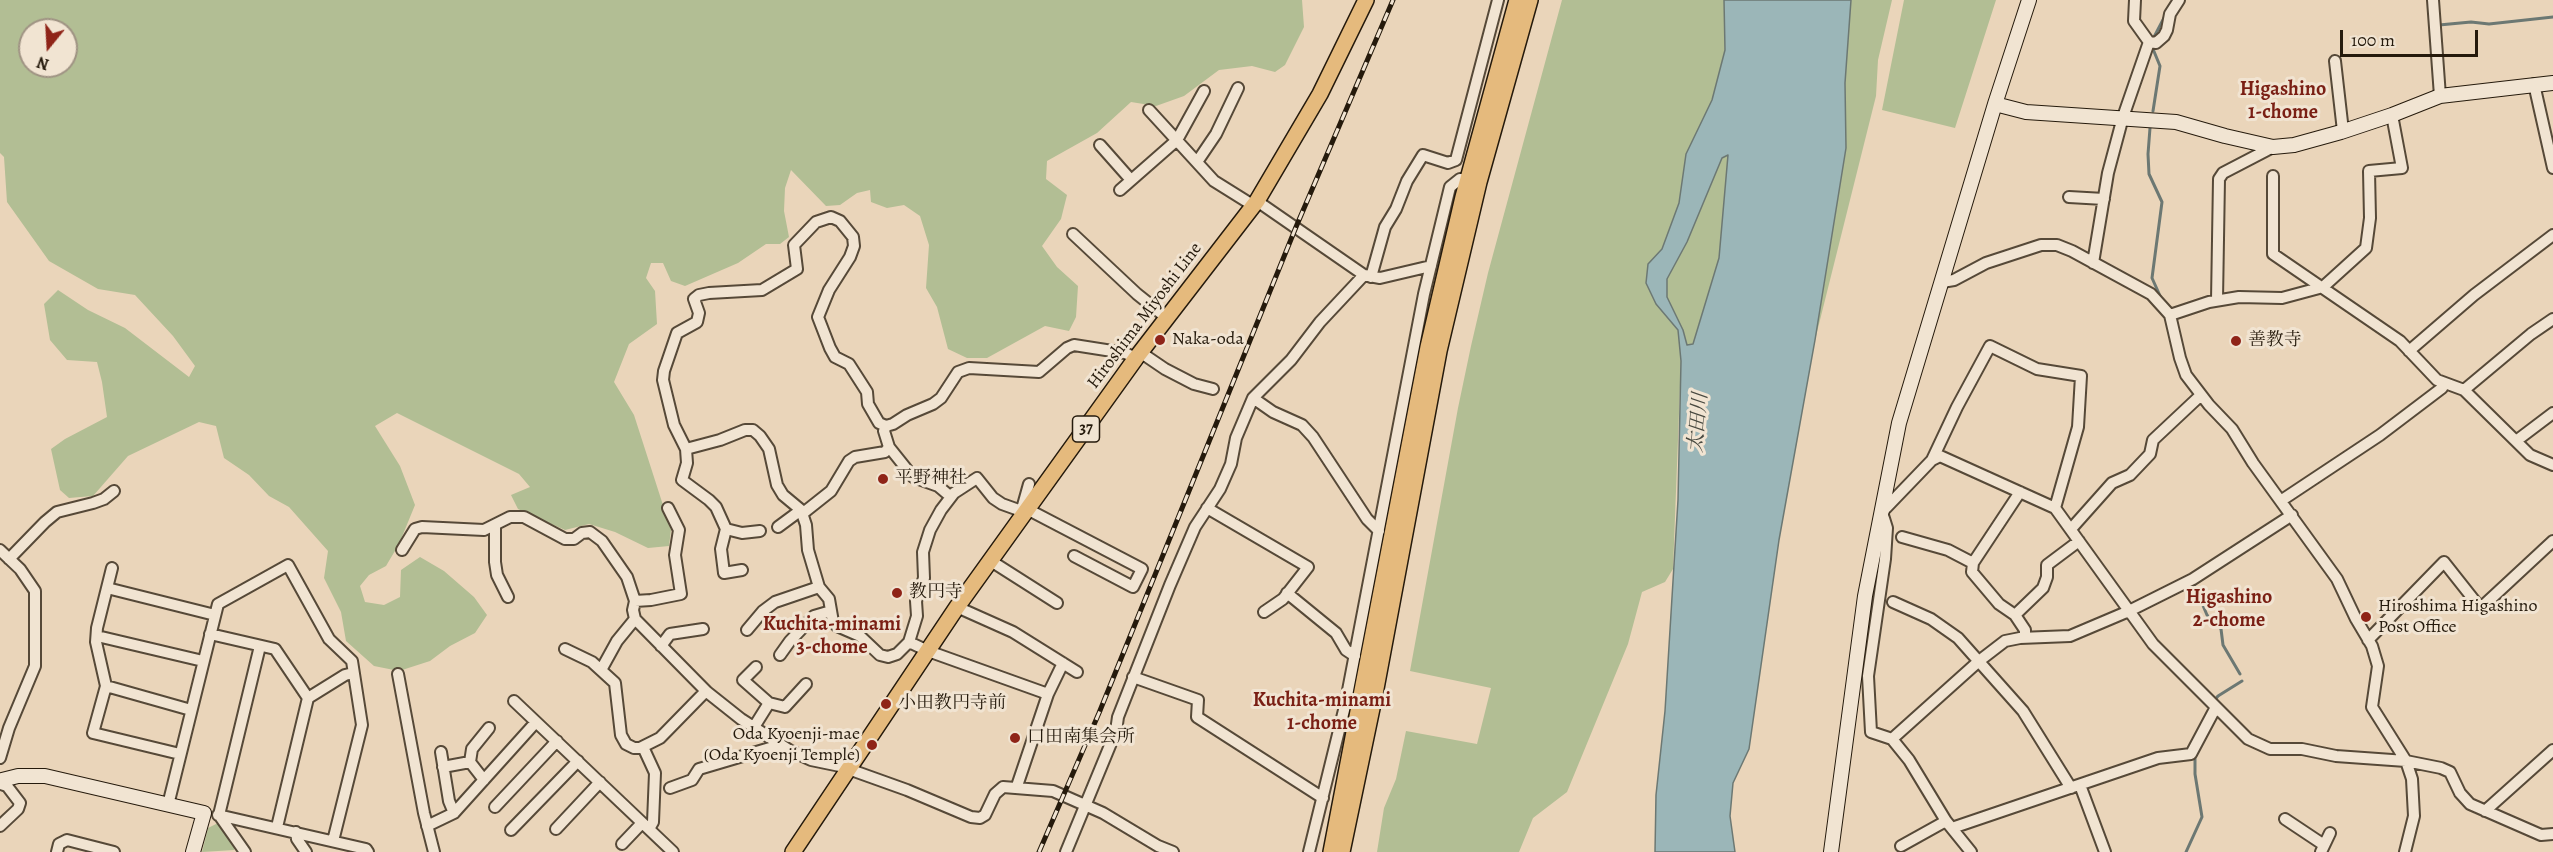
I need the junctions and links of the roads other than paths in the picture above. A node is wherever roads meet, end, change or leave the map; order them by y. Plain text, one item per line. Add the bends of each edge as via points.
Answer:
1 (1366, 0) edge
2 (1498, 0) edge
3 (1517, 0) edge
4 (1530, 0) edge
5 (2029, 0) edge
6 (2135, 0) edge
7 (2179, 0) edge
8 (2433, 0) edge
9 (2149, 42) junction
10 (2335, 61) dead end
11 (2553, 83) edge
12 (2534, 84) junction
13 (1238, 88) dead end
14 (1204, 91) dead end
15 (2440, 96) junction
16 (1995, 104) junction
17 (1149, 110) dead end
18 (2392, 115) junction
19 (2123, 117) junction
20 (2343, 131) junction
21 (1177, 140) junction
22 (1100, 145) dead end
23 (2273, 147) junction
24 (1197, 162) junction
25 (2553, 168) edge
26 (2273, 176) dead end
27 (1131, 180) junction
28 (1474, 181) junction
29 (1120, 190) dead end
30 (2069, 197) dead end
31 (2104, 199) junction
32 (1255, 204) junction
33 (1073, 234) dead end
34 (2553, 236) edge
35 (2094, 263) junction
36 (1431, 266) junction
37 (1367, 276) junction
38 (1942, 282) junction
39 (2323, 287) junction
40 (2217, 300) junction
41 (2170, 315) junction
42 (1167, 318) junction
43 (2553, 320) edge
44 (2409, 351) junction
45 (1138, 355) junction
46 (2445, 383) junction
47 (1213, 389) dead end
48 (2464, 390) junction
49 (2201, 395) junction
50 (1253, 398) junction
51 (2553, 413) edge
52 (886, 426) junction
53 (2516, 441) junction
54 (889, 447) junction
55 (686, 449) junction
56 (1932, 460) junction
57 (2553, 465) edge
58 (1029, 484) dead end
59 (114, 491) dead end
60 (2020, 492) junction
61 (951, 497) junction
62 (2282, 500) junction
63 (668, 508) dead end
64 (1207, 508) junction
65 (2055, 508) junction
66 (1026, 511) junction
67 (801, 512) junction
68 (1882, 512) junction
69 (2292, 515) junction
70 (495, 525) junction
71 (778, 527) dead end
72 (726, 529) junction
73 (2071, 529) junction
74 (760, 531) dead end
75 (1379, 531) junction
76 (1902, 537) dead end
77 (2079, 541) junction
78 (2553, 541) edge
79 (0, 550) edge
80 (402, 550) dead end
81 (1074, 556) dead end
82 (9, 559) junction
83 (991, 561) junction
84 (1973, 562) junction
85 (112, 568) dead end
86 (742, 570) dead end
87 (819, 587) junction
88 (107, 588) junction
89 (1287, 594) junction
90 (508, 597) dead end
91 (635, 601) junction
92 (1893, 602) dead end
93 (1057, 603) dead end
94 (957, 607) junction
95 (2129, 610) junction
96 (831, 611) junction
97 (1264, 612) dead end
98 (215, 615) junction
99 (2015, 615) junction
100 (635, 619) junction
101 (702, 628) dead end
102 (747, 630) dead end
103 (210, 634) junction
104 (97, 636) junction
105 (2025, 638) junction
106 (2368, 640) junction
107 (909, 642) junction
108 (260, 646) junction
109 (661, 646) junction
110 (565, 649) dead end
111 (928, 651) junction
112 (780, 655) dead end
113 (1355, 656) junction
114 (203, 661) junction
115 (1979, 661) junction
116 (1063, 663) junction
117 (756, 667) dead end
118 (601, 670) junction
119 (1077, 672) dead end
120 (353, 673) junction
121 (398, 674) dead end
122 (1133, 677) junction
123 (806, 684) dead end
124 (106, 686) junction
125 (706, 691) junction
126 (1048, 694) junction
127 (308, 698) junction
128 (514, 701) dead end
129 (769, 703) junction
130 (2216, 707) junction
131 (191, 710) junction
132 (536, 722) junction
133 (754, 727) junction
134 (489, 728) dead end
135 (1892, 739) junction
136 (556, 741) junction
137 (780, 745) junction
138 (643, 747) junction
139 (2553, 750) edge
140 (441, 752) dead end
141 (180, 754) junction
142 (0, 758) edge
143 (578, 761) junction
144 (2406, 761) junction
145 (470, 762) junction
146 (443, 766) junction
147 (849, 769) junction
148 (1, 780) edge
149 (484, 780) junction
150 (600, 782) junction
151 (1017, 786) junction
152 (2075, 786) junction
153 (670, 788) dead end
154 (1323, 798) junction
155 (1084, 804) junction
156 (168, 805) junction
157 (495, 807) dead end
158 (2485, 811) junction
159 (204, 813) junction
160 (453, 813) junction
161 (219, 815) junction
162 (2285, 819) dead end
163 (1949, 825) junction
164 (0, 826) edge
165 (427, 826) junction
166 (645, 826) junction
167 (277, 827) junction
168 (556, 829) dead end
169 (511, 830) dead end
170 (296, 832) junction
171 (2330, 833) dead end
172 (2553, 834) edge
173 (333, 841) junction
174 (622, 844) dead end
175 (1901, 846) dead end
176 (2323, 849) edge
177 (100, 850) edge
178 (242, 851) edge
179 (57, 852) edge
180 (114, 852) edge
181 (194, 852) edge
182 (306, 852) edge
183 (368, 852) edge
184 (434, 852) edge
185 (673, 852) edge
186 (793, 852) edge
187 (1066, 852) edge
188 (1173, 852) edge
189 (1309, 852) edge
190 (1331, 852) edge
191 (1342, 852) edge
192 (1831, 852) edge
193 (1971, 852) edge
194 (2105, 852) edge
195 (2405, 852) edge

1 - 32 main road, Hiroshima Miyoshi Line / 37 via 1320,94
2 - 37 street via 1456,160 1448,163 1423,155 1385,227
3 - 28 main road
4 - 28 main road
5 - 16 street
6 - 9 street via 2134,21
7 - 9 street via 2164,36 2156,43
8 - 15 street
9 - 19 street
10 - 20 street
11 - 12 street
12 - 15 street
12 - 25 street
13 - 24 street via 1216,134
14 - 21 street
15 - 18 street
16 - 19 street via 2026,112
16 - 38 street
17 - 21 street
18 - 20 street
18 - 39 street via 2402,168 2369,171 2366,248
19 - 23 street via 2176,122
19 - 31 street
20 - 23 street
21 - 24 street
21 - 27 street
22 - 27 street
23 - 40 street via 2219,178
24 - 32 street via 1214,181
26 - 39 street via 2273,254
27 - 29 street
28 - 36 street via 1460,179 1450,187
28 - 190 main road via 1428,347
28 - 191 main road
30 - 31 street
31 - 35 street
32 - 37 street
32 - 42 main road, Hiroshima Miyoshi Line / 37
33 - 42 street
34 - 44 street via 2474,295
35 - 38 street via 2057,245 2041,245
35 - 41 street via 2151,294
36 - 37 street via 1380,278
36 - 75 street
37 - 50 street
38 - 68 street via 1899,423
39 - 40 street via 2282,298
39 - 44 street
40 - 41 street
41 - 49 street via 2186,375
42 - 45 main road, Hiroshima Miyoshi Line / 37
43 - 48 street
44 - 46 street via 2437,380
45 - 47 street via 1194,384
45 - 52 street via 1074,345 1039,372 969,368 958,372 941,399
45 - 66 main road, Hiroshima Miyoshi Line / 37
46 - 48 street
46 - 62 street via 2380,435
48 - 53 street
49 - 62 street via 2232,429
49 - 73 street via 2153,440 2150,454 2130,475 2112,483
50 - 64 street via 1236,438 1231,465
50 - 75 street via 1302,424
51 - 53 street
52 - 54 street
52 - 55 street via 875,418 867,392 849,364 835,357 818,317 854,246 849,231 831,217 816,222 794,245 796,268 762,290 709,293 694,299 699,313 697,322 677,333 671,343 663,380 674,425
53 - 57 street via 2530,455
54 - 61 street via 913,477 938,486
54 - 67 street via 881,454 849,461 831,491
55 - 67 street via 753,430 769,449 777,485
55 - 72 street via 682,480 716,507
56 - 60 street via 1940,456
56 - 65 street via 1990,346 2037,369 2081,376 2078,427
56 - 68 street
58 - 66 street
59 - 82 street via 104,499 57,512
60 - 65 street
60 - 84 street
61 - 66 street via 977,478 993,498 1014,510
61 - 107 street via 930,530 923,552 924,578
62 - 69 street
63 - 91 street via 679,530 675,555 681,594
64 - 89 street via 1308,567
64 - 122 street via 1195,527
65 - 73 street
66 - 81 street via 1142,569 1133,587
66 - 83 main road, Hiroshima Miyoshi Line / 37
67 - 71 street
67 - 87 street
68 - 135 street via 1887,528 1885,559 1868,687 1871,732
68 - 192 street via 1865,597
69 - 95 street via 2193,579
69 - 106 street via 2337,579
70 - 80 street via 484,530 415,529
70 - 90 street via 497,575
70 - 91 street via 510,517 524,517 565,539 590,532 615,558
72 - 74 street
72 - 86 street via 721,549 724,573
73 - 77 street
75 - 113 street
76 - 84 street via 1948,550
77 - 95 street
77 - 99 street via 2047,565 2043,588
78 - 106 street via 2484,606 2478,605 2444,562
79 - 82 street
82 - 142 street via 35,591 35,666
83 - 93 street
83 - 94 main road, Hiroshima Miyoshi Line / 37
84 - 99 street via 1972,572
85 - 88 street
87 - 96 street via 829,599
87 - 102 street via 776,602
88 - 98 street
88 - 104 street
89 - 97 street
89 - 113 street via 1336,633 1346,650
91 - 100 street
92 - 115 street via 1931,619 1958,638
94 - 111 main road, Hiroshima Miyoshi Line / 37
94 - 116 street via 1013,632
95 - 105 street via 2070,636
95 - 130 street via 2153,644
96 - 107 street via 837,626 860,636 880,655 897,654
96 - 112 street via 814,616
98 - 103 street
98 - 120 street via 218,604 288,565 329,639 352,661
99 - 105 street via 2025,630
100 - 109 street
100 - 118 street
101 - 109 street via 670,634
103 - 108 street
103 - 114 street
104 - 114 street
104 - 124 street
105 - 115 street via 2005,641
106 - 144 street via 2378,666 2372,707
107 - 111 street
108 - 127 street via 275,650
108 - 161 street
109 - 125 street
110 - 118 street
111 - 126 street
111 - 147 main road, Hiroshima Miyoshi Line / 37
113 - 154 street
114 - 131 street
115 - 135 street
115 - 152 street via 2023,711
116 - 119 street
116 - 126 street
117 - 129 street via 742,680
118 - 138 street via 615,683 621,735 626,744
120 - 127 street
120 - 173 street via 362,725
121 - 165 street
122 - 154 street via 1198,700 1197,717
122 - 155 street via 1116,731
123 - 129 street via 785,707
124 - 131 street
124 - 141 street via 93,733
125 - 133 street
125 - 138 street via 660,738
126 - 151 street
127 - 167 street
128 - 132 street
129 - 133 street
130 - 144 street via 2248,739 2270,749
130 - 152 street via 2191,754 2158,758
131 - 141 street
132 - 136 street
132 - 149 street
133 - 137 street
134 - 145 street via 472,749
135 - 163 street
136 - 143 street
136 - 157 street
137 - 147 street via 811,760
137 - 153 street via 699,770 692,780
138 - 166 street via 655,773 653,822
139 - 158 street
140 - 146 street
141 - 156 street
143 - 150 street
143 - 169 street
144 - 158 street via 2450,772 2470,804
144 - 195 street via 2412,779 2414,816
145 - 146 street
145 - 149 street
146 - 160 street
147 - 151 street via 980,818 1003,787
147 - 186 main road, Hiroshima Miyoshi Line / 37
148 - 156 street via 45,776
148 - 164 street via 20,802
149 - 160 street
150 - 166 street
150 - 168 street
151 - 155 street via 1053,791
152 - 163 street
152 - 194 street
154 - 189 street
155 - 187 street
155 - 188 street
156 - 159 street
158 - 172 street via 2541,835
159 - 161 street
159 - 181 street
160 - 165 street
161 - 167 street
161 - 178 street
162 - 176 street
163 - 175 street
163 - 193 street
165 - 184 street
166 - 174 street
166 - 185 street
167 - 170 street
170 - 173 street
170 - 182 street
171 - 176 street
173 - 183 street
177 - 179 street via 68,840 59,844
177 - 180 street

